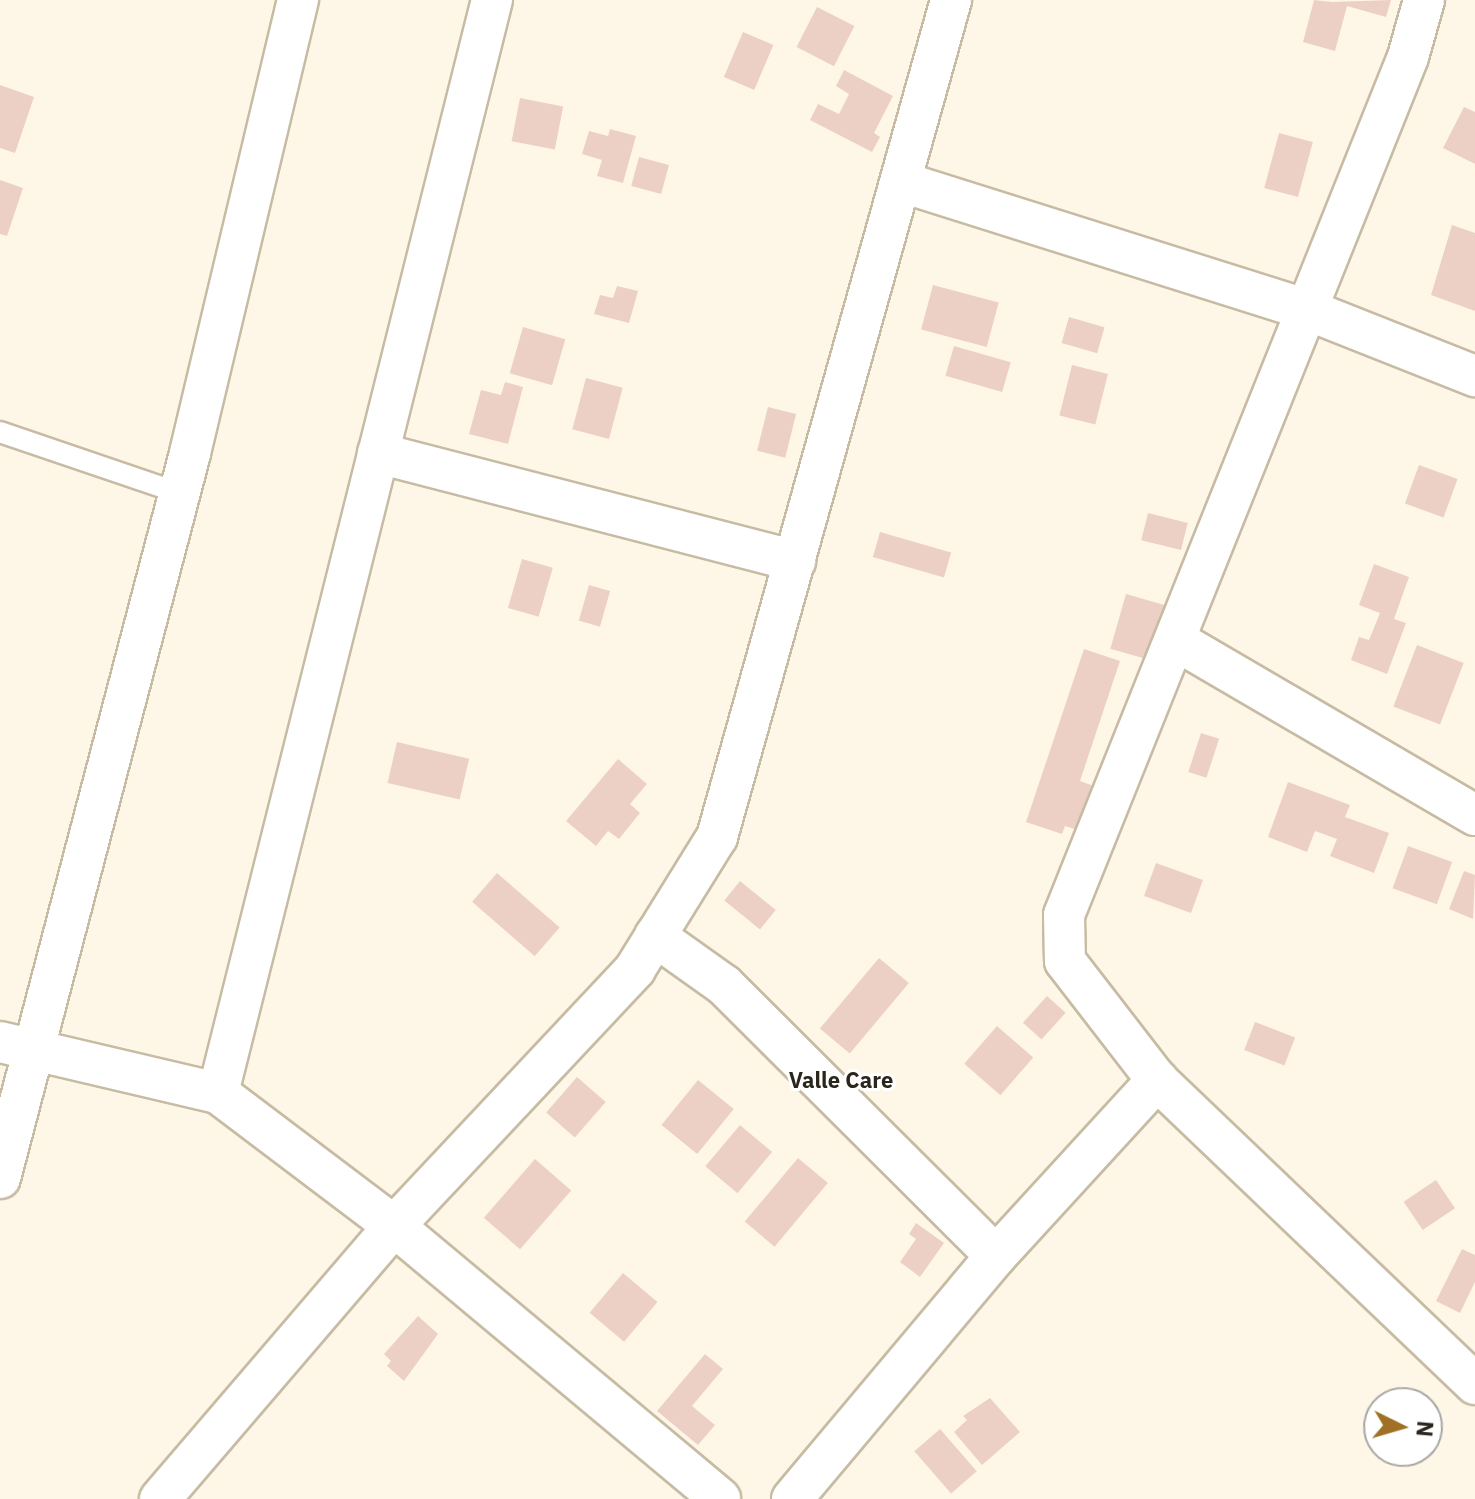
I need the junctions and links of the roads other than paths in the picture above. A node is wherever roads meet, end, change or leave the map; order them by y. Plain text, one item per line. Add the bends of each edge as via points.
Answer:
1 (298, 0) edge
2 (492, 0) edge
3 (951, 0) edge
4 (1424, 0) edge
5 (902, 182) junction
6 (1308, 310) junction
7 (1475, 376) edge
8 (0, 432) edge
9 (378, 453) junction
10 (179, 493) junction
11 (795, 561) junction
12 (1177, 641) junction
13 (1475, 815) edge
14 (655, 936) junction
15 (15, 1046) edge
16 (1157, 1080) junction
17 (218, 1093) junction
18 (0, 1178) edge
19 (394, 1226) junction
20 (996, 1256) junction
21 (1475, 1384) edge
22 (160, 1499) edge
23 (720, 1499) edge
24 (792, 1499) edge

1 - 10 street
2 - 9 street
3 - 5 street
4 - 6 street via 1408,57
5 - 6 street
5 - 11 street
6 - 7 street
6 - 12 street
8 - 10 lane
9 - 11 street
9 - 17 street
10 - 15 street
11 - 14 street via 717,837
12 - 13 street
12 - 16 street via 1064,915 1065,961
14 - 19 street via 635,969
14 - 20 street via 724,985
15 - 17 street
15 - 18 street
16 - 20 street
16 - 21 street
17 - 19 street
19 - 22 street
19 - 23 street
20 - 24 street

